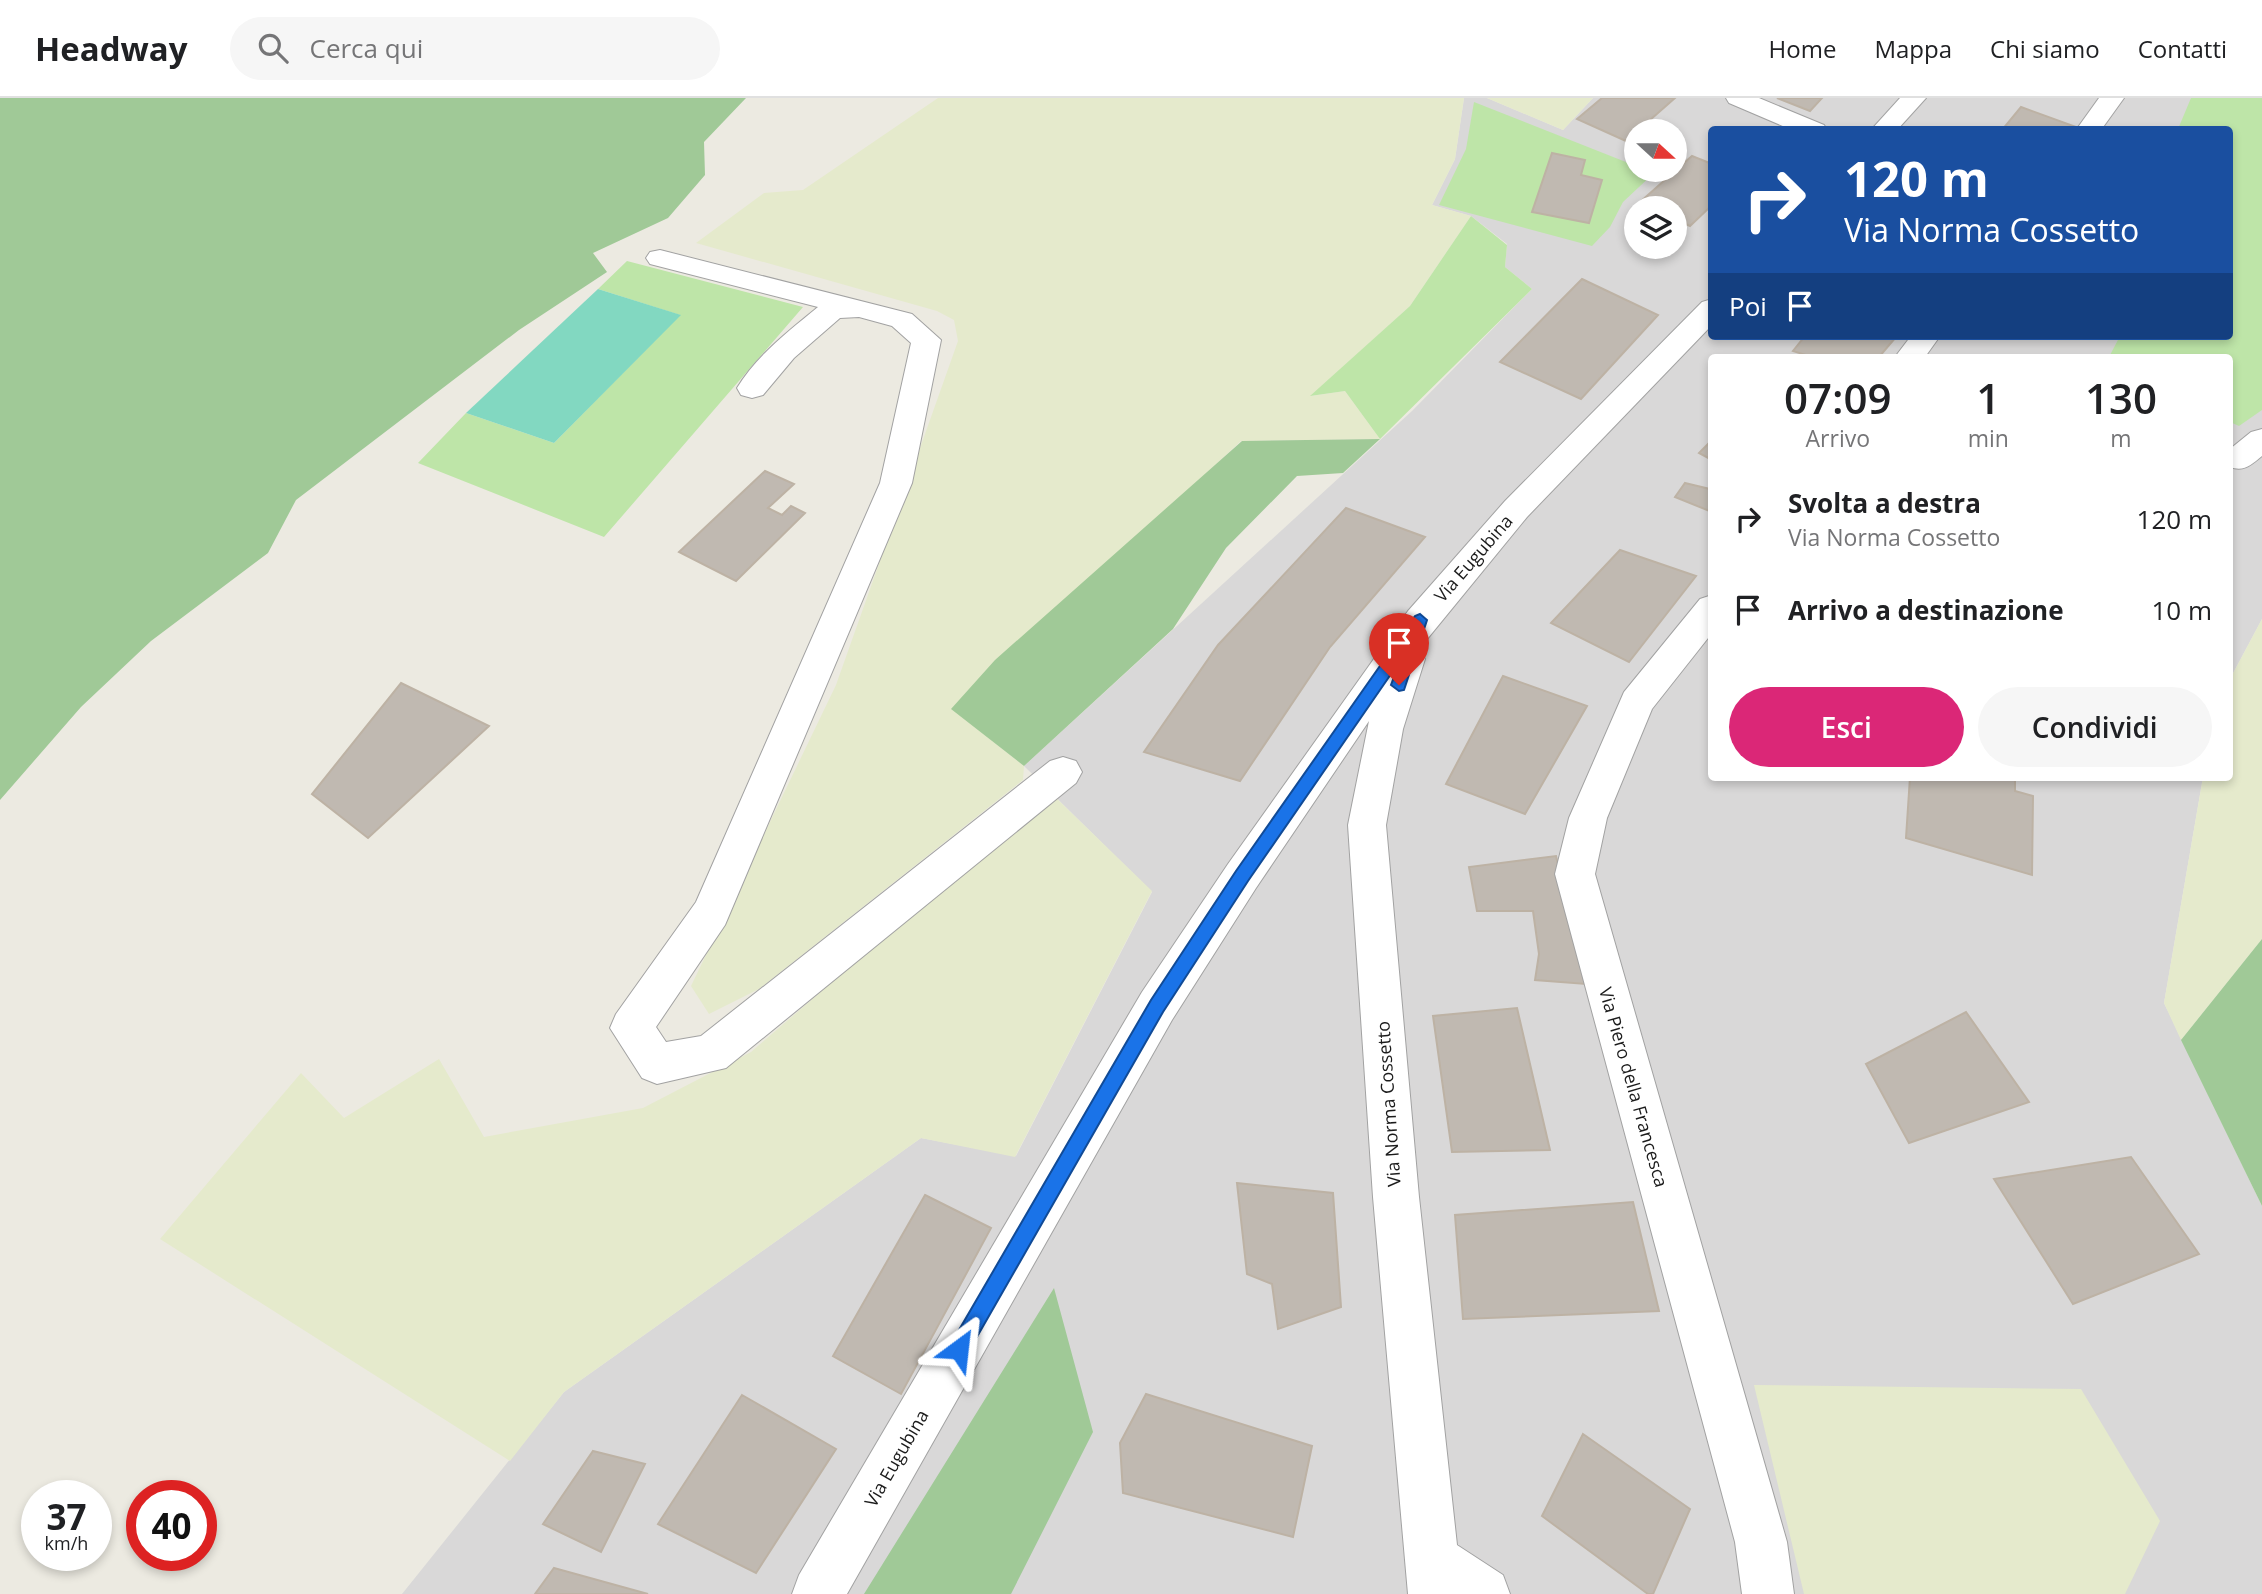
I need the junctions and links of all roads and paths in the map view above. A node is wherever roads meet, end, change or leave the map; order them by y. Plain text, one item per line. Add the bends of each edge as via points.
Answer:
1 (1738, 98) edge
2 (1914, 98) edge
3 (2112, 98) edge
4 (1805, 126) edge
5 (1888, 126) edge
6 (2091, 126) edge
7 (660, 258) dead end
8 (860, 308) junction
9 (1708, 312) edge
10 (1923, 340) edge
11 (1912, 354) edge
12 (752, 388) dead end
13 (1708, 613) edge
14 (1420, 620) junction
15 (1063, 772) dead end
16 (1433, 1577) edge
17 (818, 1594) edge
18 (1484, 1594) edge
19 (1768, 1594) edge

1 - 4 street
2 - 5 street
3 - 6 street
7 - 8 street
8 - 12 street via 833,309 784,351
8 - 15 street via 902,320 926,340 896,483 711,914 631,1028 656,1064 711,1054
9 - 14 street, Via Eugubina via 1516,509
10 - 11 street
13 - 19 street, Via Piero della Francesca via 1637,702 1588,818 1575,874 1761,1542
14 - 16 street, Via Norma Cossetto via 1385,729 1367,825 1396,1197
14 - 17 street, Via Eugubina via 1157,1006
16 - 18 street

